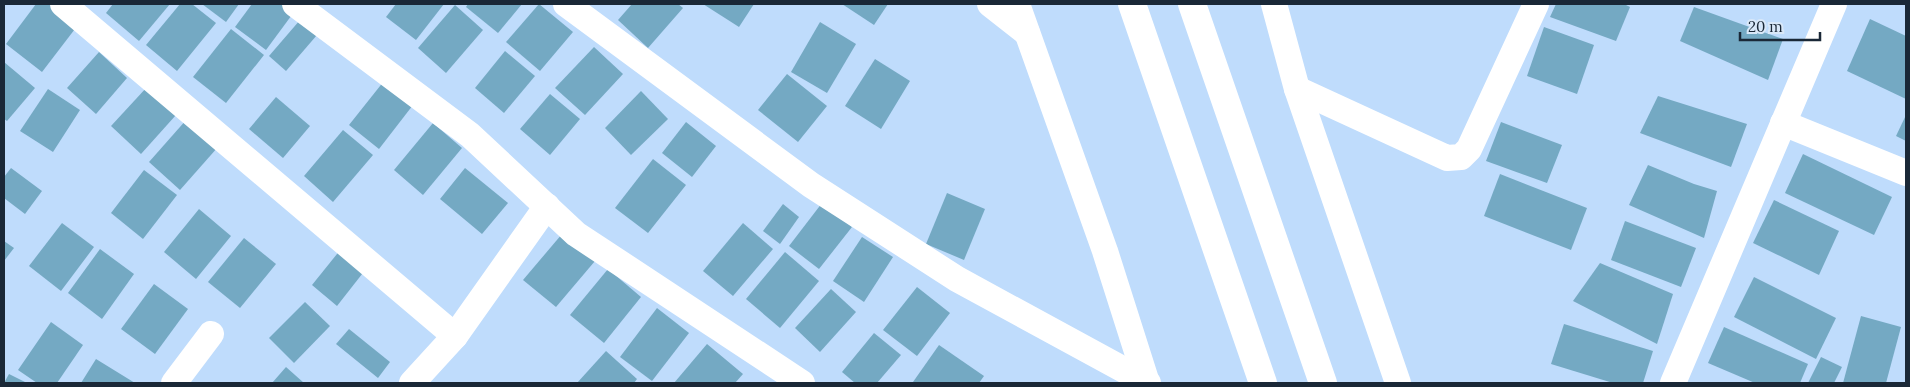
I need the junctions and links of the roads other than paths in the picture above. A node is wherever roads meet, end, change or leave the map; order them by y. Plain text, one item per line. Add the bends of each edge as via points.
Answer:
1 (63, 4) edge
2 (295, 4) edge
3 (566, 4) edge
4 (990, 4) edge
5 (1017, 4) edge
6 (1132, 4) edge
7 (1192, 4) edge
8 (1274, 4) edge
9 (1536, 4) edge
10 (1834, 4) edge
11 (1027, 34) junction
12 (1297, 89) junction
13 (1783, 123) junction
14 (1906, 173) edge
15 (547, 206) junction
16 (211, 334) dead end
17 (455, 336) junction
18 (174, 383) edge
19 (412, 383) edge
20 (802, 383) edge
21 (1147, 383) edge
22 (1261, 383) edge
23 (1323, 383) edge
24 (1398, 383) edge
25 (1673, 383) edge

1 - 17 street
2 - 15 street via 470,135
3 - 21 street via 811,185 956,279
4 - 11 street
5 - 11 street
6 - 22 highway
7 - 23 highway
8 - 12 street
9 - 12 street via 1469,149 1461,157 1447,158
10 - 13 street
11 - 21 street via 1105,252
12 - 24 street
13 - 14 street
13 - 25 street
15 - 17 street
15 - 20 street via 576,234
16 - 18 street
17 - 19 street

